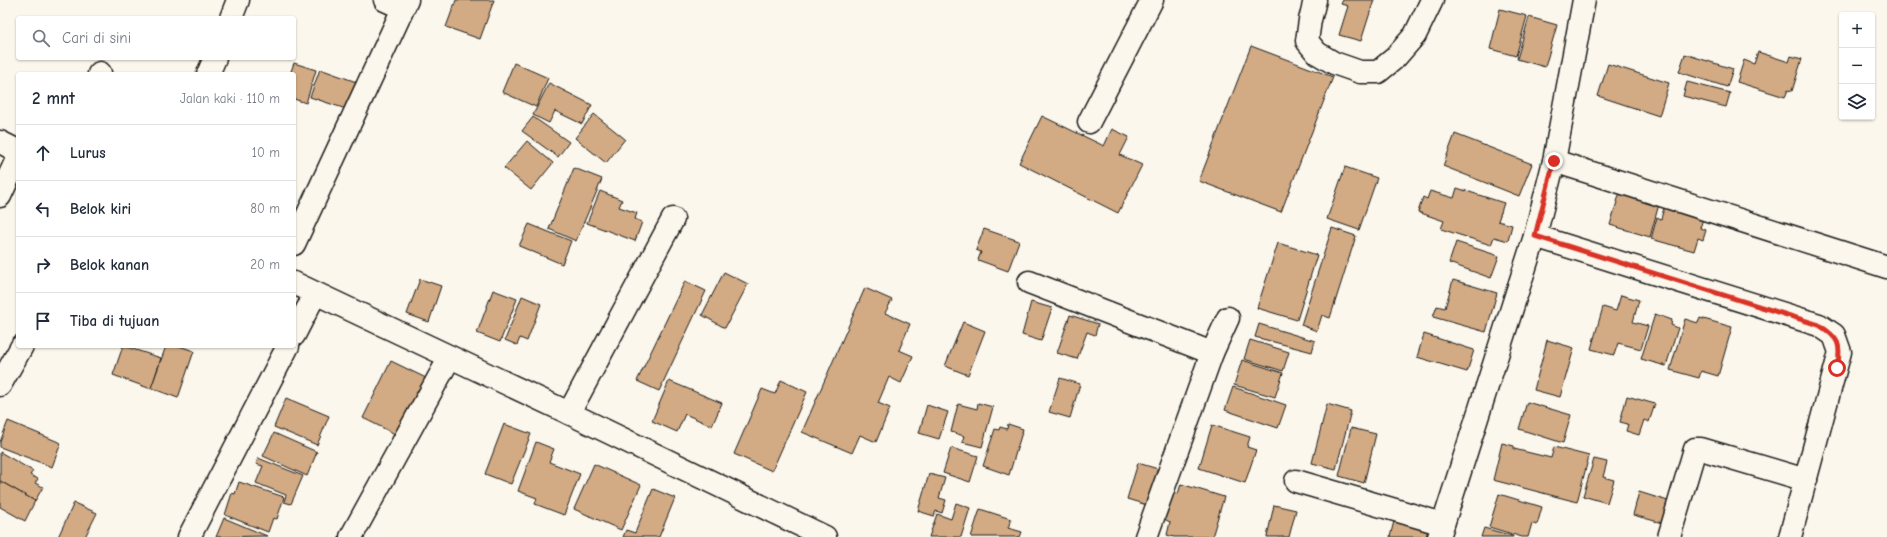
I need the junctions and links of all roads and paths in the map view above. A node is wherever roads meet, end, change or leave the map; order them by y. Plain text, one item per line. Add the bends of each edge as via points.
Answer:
1 (238, 0) edge
2 (1152, 0) edge
3 (1315, 0) edge
4 (1432, 0) edge
5 (1584, 0) edge
6 (398, 3) edge
7 (232, 16) edge
8 (214, 60) edge
9 (209, 72) edge
10 (1089, 122) dead end
11 (0, 142) edge
12 (16, 150) edge
13 (16, 161) edge
14 (1554, 161) junction
15 (0, 196) edge
16 (673, 219) dead end
17 (1535, 236) junction
18 (296, 239) edge
19 (1887, 267) edge
20 (1029, 282) dead end
21 (296, 284) edge
22 (315, 294) junction
23 (1228, 318) dead end
24 (296, 331) edge
25 (21, 348) edge
26 (287, 348) edge
27 (1212, 353) junction
28 (450, 357) junction
29 (0, 385) edge
30 (569, 413) junction
31 (1806, 480) junction
32 (1296, 481) dead end
33 (1441, 531) edge
34 (189, 537) edge
35 (351, 537) edge
36 (824, 537) edge
37 (1146, 537) edge
38 (1669, 537) edge
39 (1790, 537) edge

1 - 7 street
2 - 10 street
3 - 4 street via 1307,41 1317,53 1334,63 1360,72 1378,72 1395,58 1415,35
5 - 14 street
6 - 18 street
8 - 9 street
11 - 12 street
13 - 15 street
14 - 17 street
14 - 19 street
16 - 30 street
17 - 31 street via 1819,325 1834,335 1840,352
17 - 33 street
20 - 27 street
21 - 22 street
22 - 24 street
22 - 28 street
23 - 27 street
25 - 29 street
26 - 34 street
27 - 37 street
28 - 30 street
28 - 35 street
30 - 36 street
31 - 38 street via 1695,449
31 - 39 street
32 - 33 street

